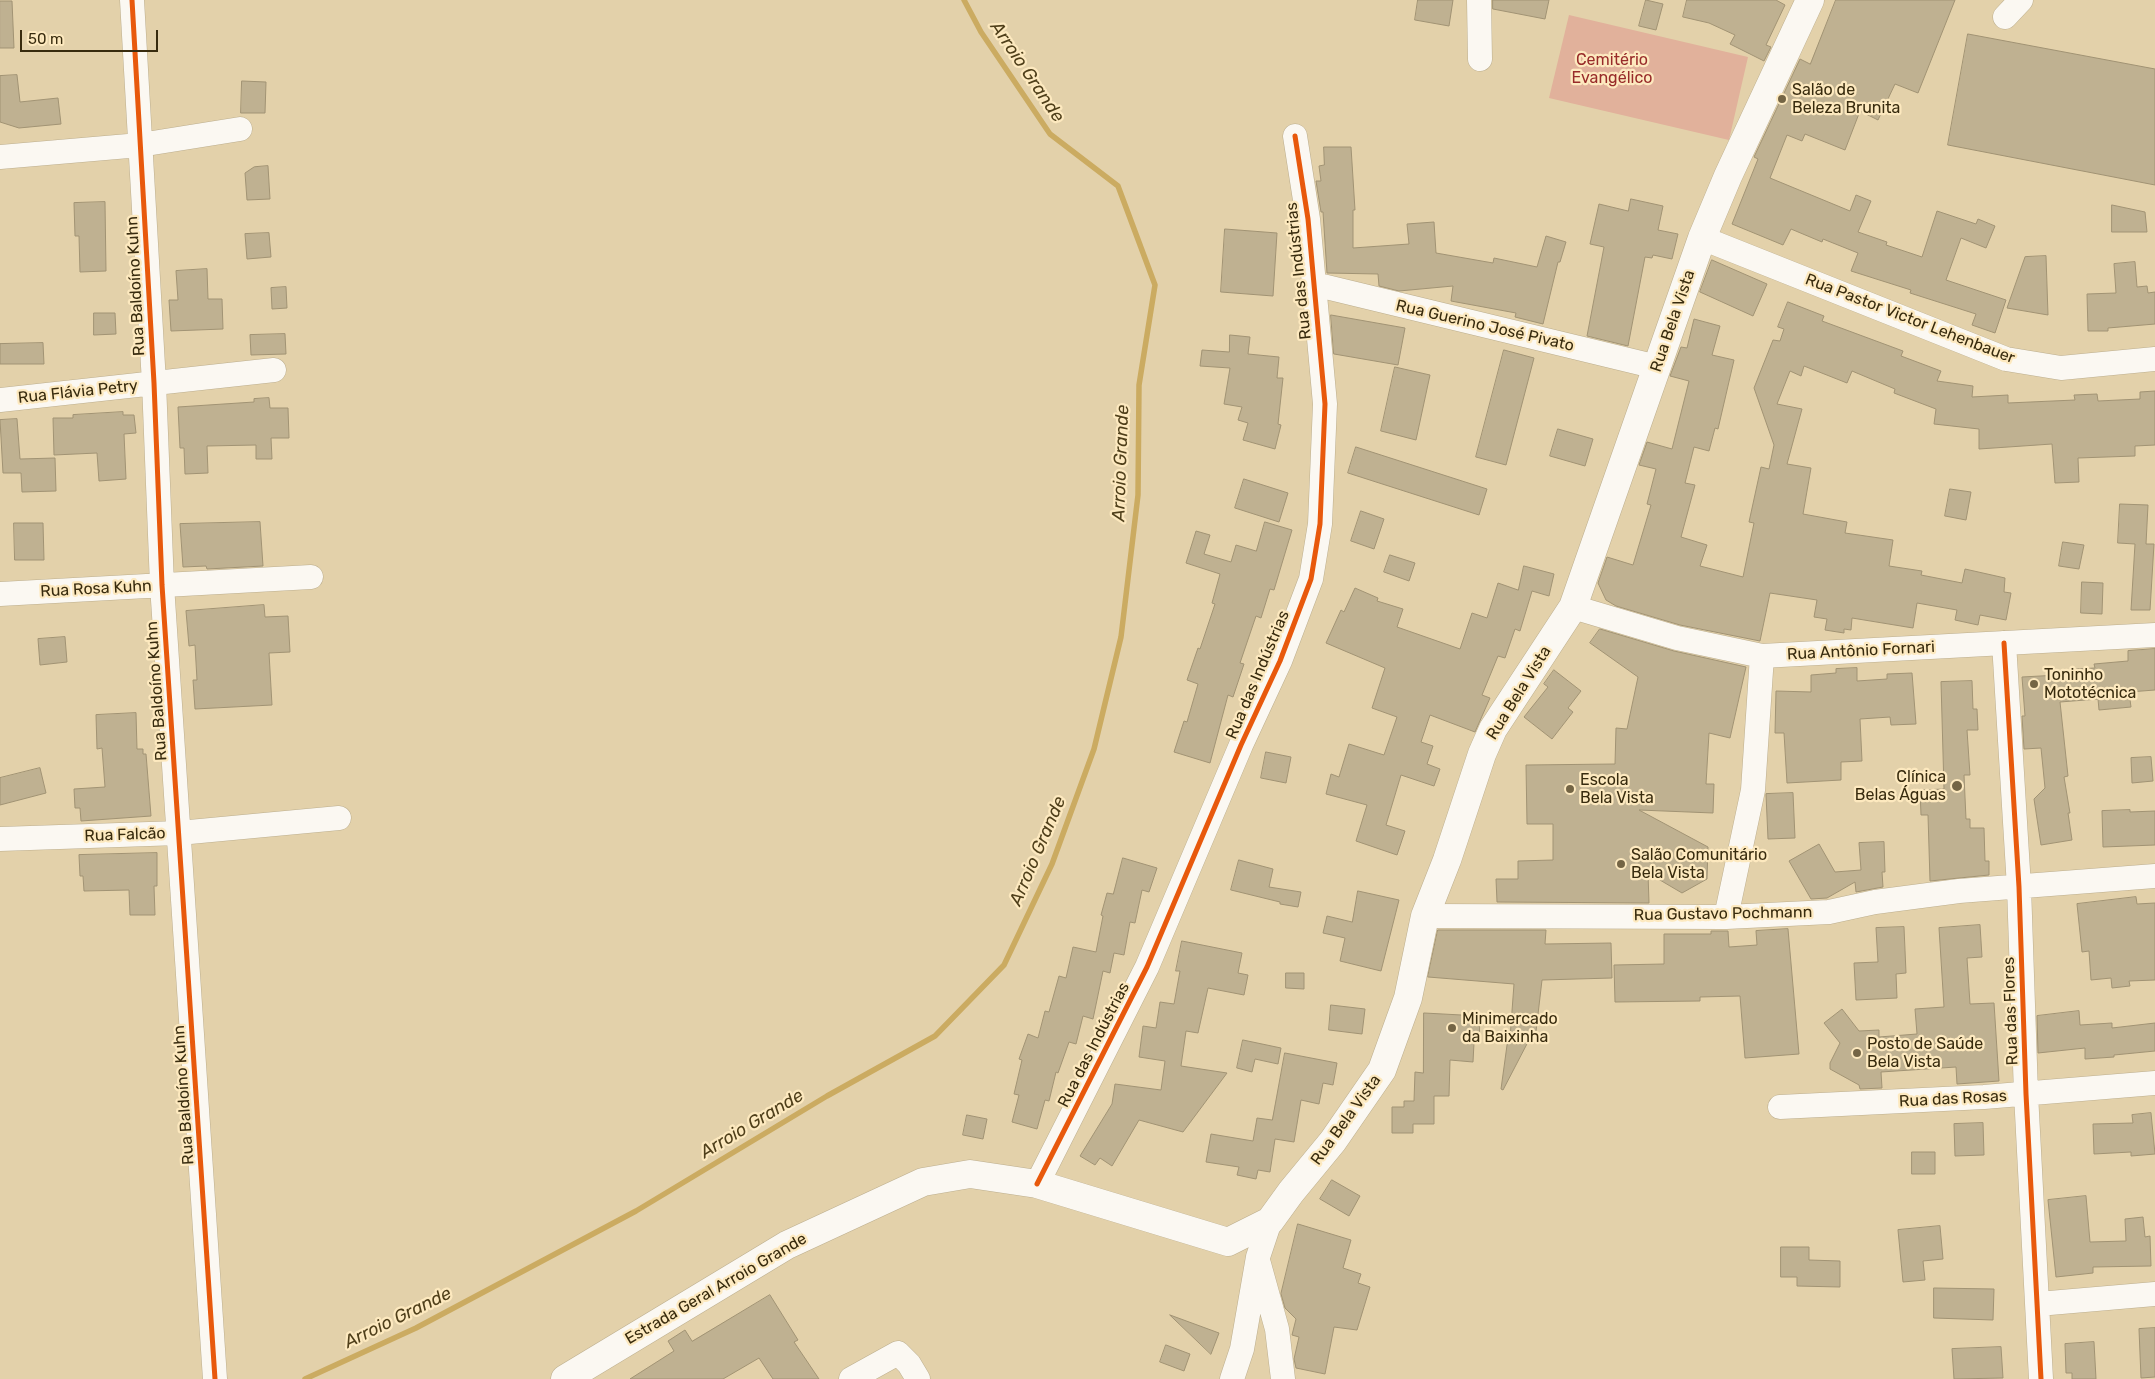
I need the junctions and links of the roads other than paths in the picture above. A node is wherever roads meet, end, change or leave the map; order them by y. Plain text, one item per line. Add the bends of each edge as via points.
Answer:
1 (132, 0) edge
2 (1479, 0) edge
3 (1810, 0) edge
4 (1480, 59) dead end
5 (240, 129) dead end
6 (1296, 136) dead end
7 (140, 145) junction
8 (0, 157) edge
9 (1702, 238) junction
10 (1314, 284) junction
11 (2155, 359) edge
12 (1657, 367) junction
13 (274, 370) dead end
14 (154, 383) junction
15 (0, 400) edge
16 (312, 577) dead end
17 (162, 585) junction
18 (0, 594) edge
19 (1573, 607) junction
20 (2155, 634) edge
21 (2004, 643) junction
22 (1762, 656) junction
23 (339, 818) dead end
24 (179, 833) junction
25 (0, 839) edge
26 (2155, 876) edge
27 (2019, 886) junction
28 (1425, 916) junction
29 (1726, 917) junction
30 (2155, 1083) edge
31 (2026, 1094) junction
32 (1780, 1107) dead end
33 (1037, 1184) junction
34 (1270, 1221) junction
35 (1258, 1257) junction
36 (2155, 1294) edge
37 (2038, 1304) junction
38 (576, 1376) edge
39 (215, 1379) edge
40 (851, 1379) edge
41 (918, 1379) edge
42 (1232, 1379) edge
43 (1283, 1379) edge
44 (2042, 1379) edge

1 - 7 street, Rua Baldoíno Kuhn
2 - 4 street
3 - 9 main road, Rua Bela Vista
5 - 7 street
6 - 10 street, Rua das Indústrias
7 - 8 street
7 - 14 street, Rua Baldoíno Kuhn
9 - 11 street, Rua Pastor Victor Lehenbauer via 2006,359 2061,368
9 - 12 main road, Rua Bela Vista
10 - 12 street, Rua Guerino José Pivato
10 - 33 street, Rua das Indústrias via 1325,404 1320,524 1311,579 1280,661 1147,967
12 - 19 main road, Rua Bela Vista
13 - 14 street, Rua Flávia Petry
14 - 15 street, Rua Flávia Petry
14 - 17 street, Rua Baldoíno Kuhn
16 - 17 street, Rua Rosa Kuhn
17 - 18 street, Rua Rosa Kuhn
17 - 24 street, Rua Baldoíno Kuhn
19 - 22 street, Rua Antônio Fornari via 1677,638
19 - 28 main road, Rua Bela Vista via 1493,729
20 - 21 street, Rua Antônio Fornari
21 - 22 street, Rua Antônio Fornari
21 - 27 street, Rua das Flores
22 - 29 street via 1753,790
23 - 24 street, Rua Falcão
24 - 25 street, Rua Falcão
24 - 39 street, Rua Baldoíno Kuhn
26 - 27 street, Rua Gustavo Pochmann
27 - 29 street, Rua Gustavo Pochmann via 1884,901 1829,912
27 - 31 street, Rua das Flores
28 - 29 street, Rua Gustavo Pochmann
28 - 34 main road, Rua Bela Vista via 1408,998 1382,1070 1333,1142
30 - 31 street, Rua das Rosas
31 - 32 street, Rua das Rosas
31 - 37 street, Rua das Flores
33 - 34 main road, Estrada Geral Arroio Grande via 1228,1242
33 - 38 main road, Estrada Geral Arroio Grande via 970,1174 923,1182 787,1245
34 - 35 street, Rua Bela Vista
35 - 42 street, Rua Bela Vista via 1242,1349
35 - 43 street via 1277,1329
36 - 37 street
37 - 44 street, Rua das Flores
40 - 41 street via 898,1353

